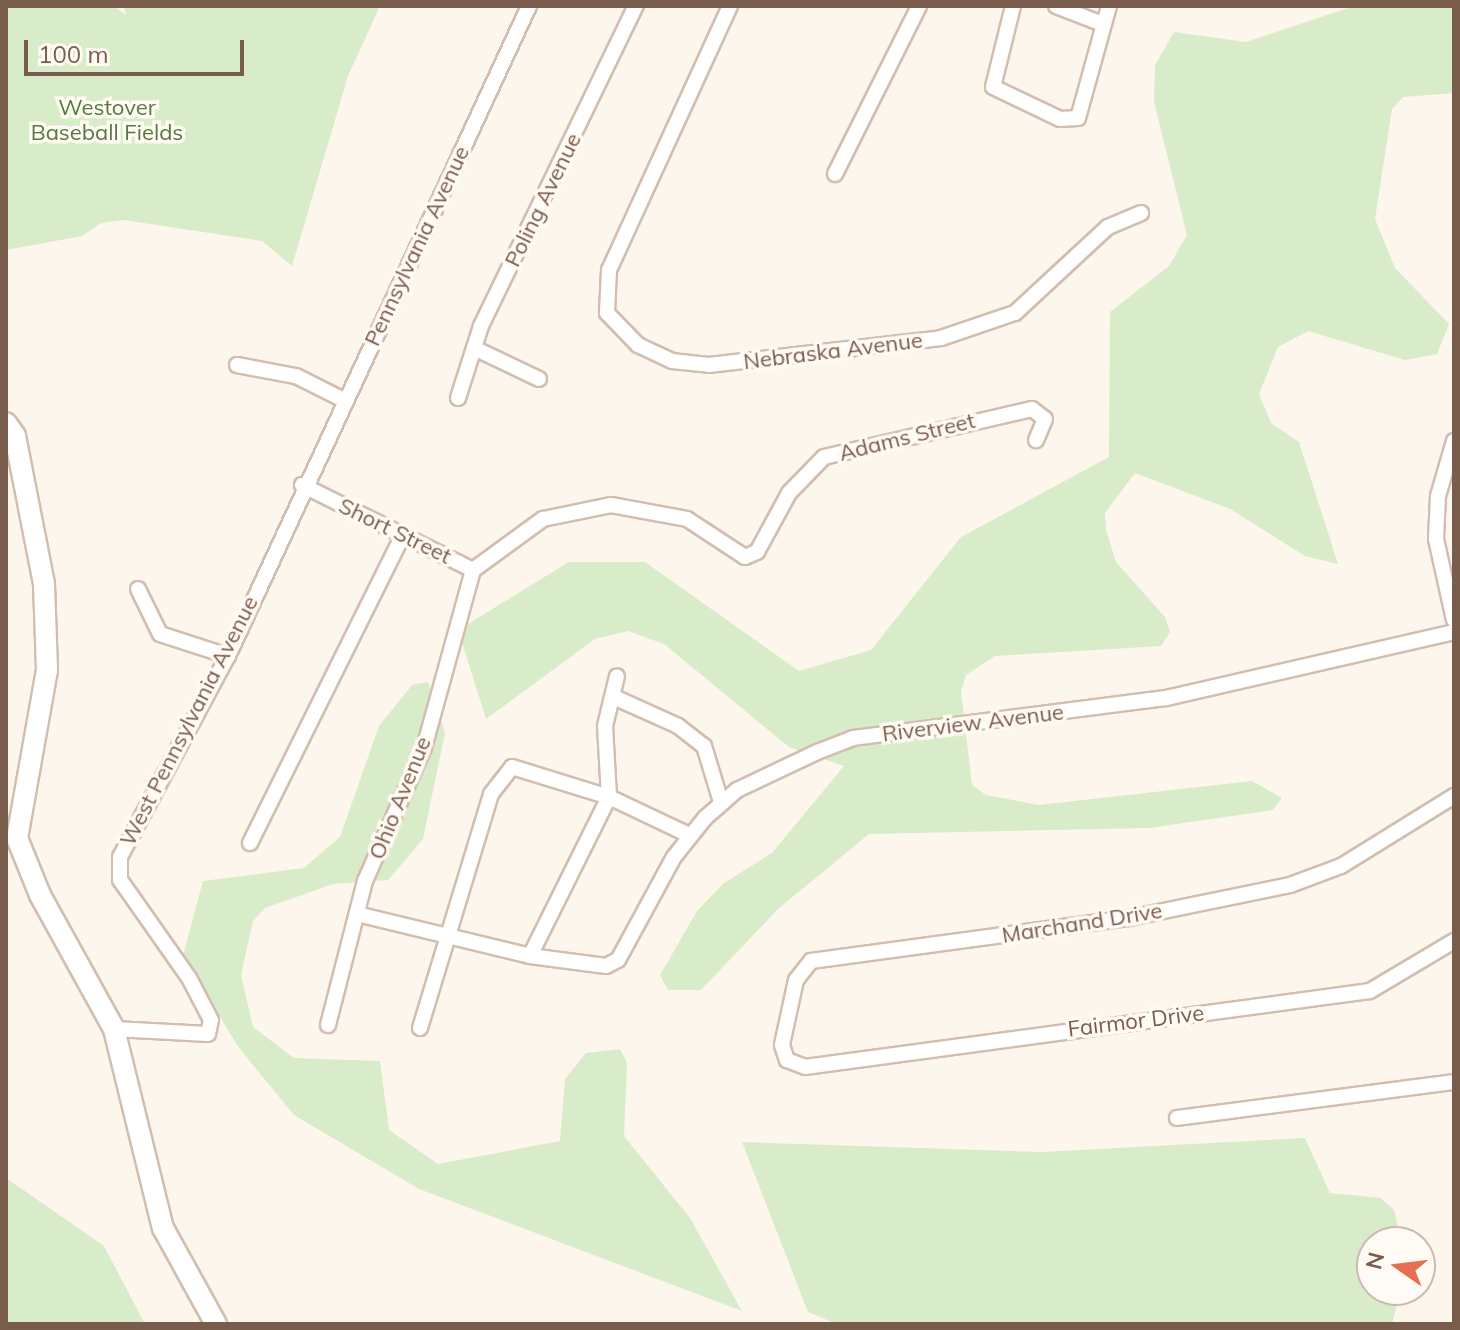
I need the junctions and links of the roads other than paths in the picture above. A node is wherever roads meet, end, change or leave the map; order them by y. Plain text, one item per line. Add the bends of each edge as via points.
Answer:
1 (529, 6) edge
2 (636, 6) edge
3 (730, 6) edge
4 (919, 6) edge
5 (1013, 6) edge
6 (1056, 6) edge
7 (1109, 6) edge
8 (1100, 23) junction
9 (835, 174) dead end
10 (1141, 213) dead end
11 (474, 348) junction
12 (237, 365) dead end
13 (539, 379) dead end
14 (458, 398) dead end
15 (344, 400) junction
16 (6, 423) edge
17 (1036, 440) dead end
18 (1454, 441) edge
19 (302, 485) junction
20 (403, 535) junction
21 (745, 557) joint
22 (473, 570) junction
23 (138, 589) dead end
24 (1454, 620) edge
25 (1454, 632) edge
26 (228, 656) junction
27 (617, 676) dead end
28 (616, 698) junction
29 (1454, 796) edge
30 (609, 797) junction
31 (721, 802) junction
32 (689, 835) junction
33 (250, 843) dead end
34 (357, 914) junction
35 (443, 934) junction
36 (1454, 941) edge
37 (530, 956) junction
38 (328, 1025) dead end
39 (420, 1028) dead end
40 (114, 1029) junction
41 (805, 1067) joint
42 (1454, 1082) edge
43 (1177, 1118) dead end
44 (216, 1324) edge

1 - 15 street, Pennsylvania Avenue
2 - 11 street, Poling Avenue
3 - 10 street, Nebraska Avenue via 609,270 606,303 613,324 672,361 850,353 941,338 1015,313 1108,227
4 - 9 street
5 - 8 street via 993,87 1060,119 1078,118
6 - 8 street
7 - 8 street
11 - 13 street
11 - 14 street, Poling Avenue
12 - 15 street via 296,376
15 - 19 street, Pennsylvania Avenue
16 - 40 street via 15,436 44,584 47,670 17,838 40,895
17 - 21 street, Adams Street via 1045,419 1032,409 824,457 789,493 757,552
18 - 24 street via 1438,496 1436,539
19 - 20 street, Short Street
19 - 26 street, West Pennsylvania Avenue
20 - 22 street, Short Street
20 - 33 street
21 - 22 street, Short Street via 687,519 611,505 543,519
22 - 34 street, Ohio Avenue via 424,748
23 - 26 street via 160,634
25 - 31 street, Riverview Avenue via 1166,698 853,738
26 - 40 street, West Pennsylvania Avenue via 120,857 120,880 189,978 211,1020 208,1034
27 - 28 street
28 - 30 street via 605,726
28 - 31 street via 678,726 704,746
29 - 41 street, Marchand Drive via 1341,866 1290,885 1129,918 811,961 796,980 782,1045 787,1060
30 - 32 street
30 - 35 street via 527,769 500,776
30 - 37 street
31 - 32 street, Riverview Avenue
32 - 37 street, Riverview Avenue via 618,960 587,967
34 - 35 street
34 - 38 street, Ohio Avenue
35 - 37 street
35 - 39 street
36 - 41 street, Fairmor Drive via 1370,991
40 - 44 street via 163,1228
42 - 43 street

